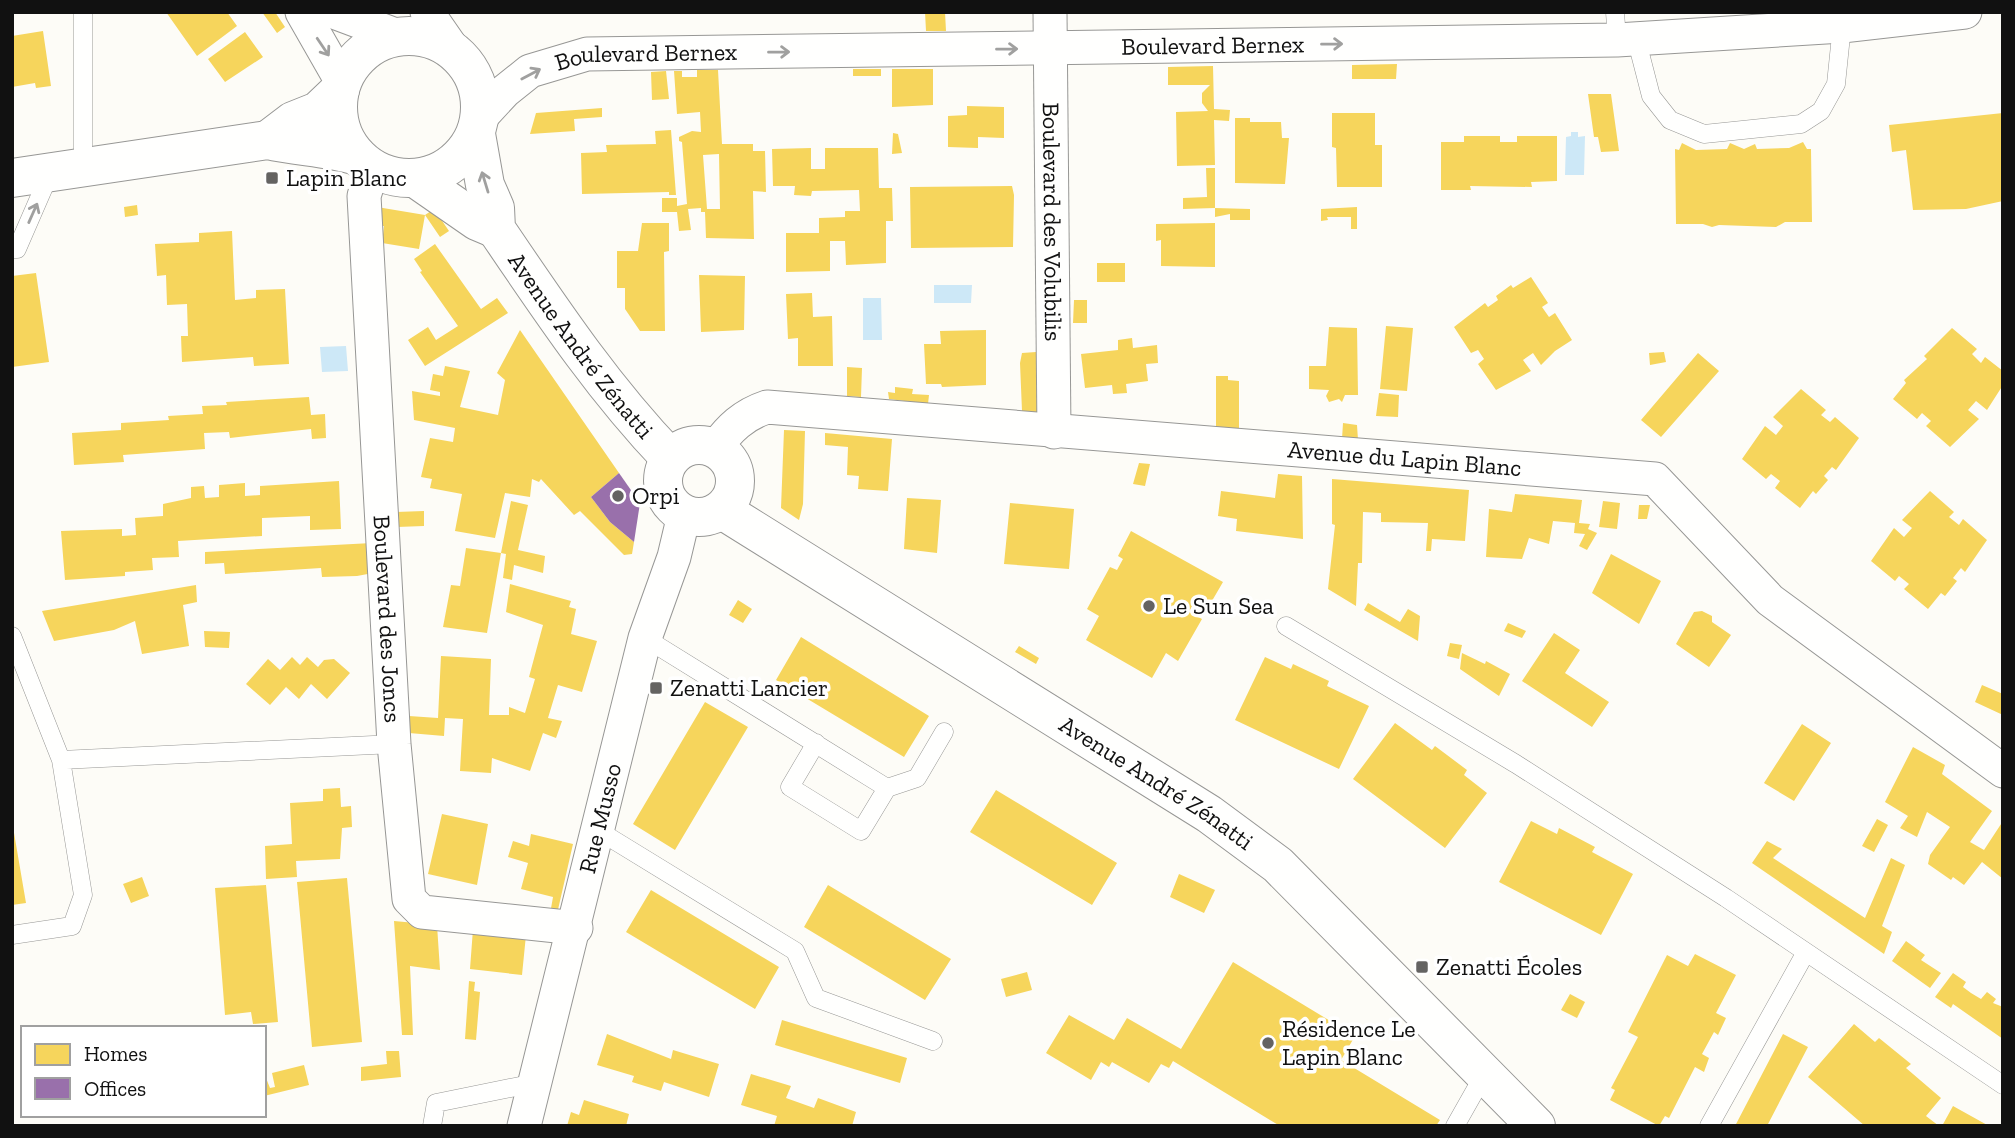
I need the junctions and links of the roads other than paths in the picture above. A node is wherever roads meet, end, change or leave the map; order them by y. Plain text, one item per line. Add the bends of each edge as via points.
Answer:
1 (83, 12) edge
2 (302, 12) edge
3 (334, 12) edge
4 (1050, 12) edge
5 (1965, 12) edge
6 (412, 24) edge
7 (1842, 26) junction
8 (1623, 30) edge
9 (1051, 48) junction
10 (341, 86) junction
11 (478, 126) junction
12 (268, 140) junction
13 (365, 162) junction
14 (67, 169) junction
15 (12, 178) edge
16 (415, 178) junction
17 (496, 229) junction
18 (12, 249) edge
19 (1054, 432) junction
20 (715, 448) junction
21 (670, 458) junction
22 (722, 510) junction
23 (684, 515) junction
24 (1286, 626) dead end
25 (12, 636) edge
26 (645, 638) junction
27 (944, 733) dead end
28 (816, 743) junction
29 (394, 744) junction
30 (61, 760) junction
31 (2003, 771) edge
32 (887, 788) junction
33 (599, 831) junction
34 (576, 928) junction
35 (12, 936) edge
36 (1806, 952) junction
37 (933, 1041) dead end
38 (1485, 1073) junction
39 (536, 1083) junction
40 (2003, 1086) edge
41 (1535, 1125) edge
42 (432, 1126) edge
43 (524, 1126) edge
44 (1455, 1126) edge
45 (1709, 1126) edge

1 - 14 lane
2 -> 10 street
3 - 6 street
4 - 9 street, Boulevard des Volubilis
5 - 7 street, Boulevard Bernex
6 - 10 street via 364,51
6 - 11 street via 418,36 454,51 471,70 480,93
7 - 8 street, Boulevard Bernex
7 - 8 lane via 1836,84 1821,111 1801,124 1704,134 1670,120 1651,96
9 -> 8 street, Boulevard Bernex
11 -> 9 street, Boulevard Bernex via 505,91 530,71 587,54
9 - 19 street, Boulevard des Volubilis
10 - 12 street via 318,111 293,121
10 - 13 street via 338,114 344,136
11 - 16 street via 461,156 440,171
17 -> 11 street, Avenue André Zénatti
12 - 13 street via 326,147
12 - 14 street
13 - 16 street via 394,176
13 - 29 street, Boulevard des Joncs
14 - 15 street
18 -> 14 lane via 17,248
16 - 17 street, Avenue André Zénatti
17 - 21 street, Avenue André Zénatti via 590,367
19 - 20 street, Avenue du Lapin Blanc via 767,407 748,414
19 - 31 street, Avenue du Lapin Blanc via 1655,479 1770,600
20 - 21 street via 691,445
20 - 22 street via 732,465 735,477 730,500
21 - 23 street via 663,490
22 - 23 street via 710,516
22 - 38 street, Avenue André Zénatti via 1209,814 1278,865
23 - 26 street, Rue Musso
24 - 36 lane via 1516,764
25 - 30 lane
26 - 28 lane
26 - 33 street, Rue Musso
27 - 32 lane via 917,778
28 - 32 lane
28 - 32 lane via 790,787 861,831
29 - 30 lane
29 - 34 street, Boulevard des Joncs via 406,884 410,899 422,912
30 - 35 lane via 83,895 72,926
33 - 34 street, Rue Musso
33 - 37 lane via 795,951 816,998
34 - 39 street, Rue Musso
36 - 40 lane
36 - 45 lane
38 - 41 street, Avenue André Zénatti
38 - 44 lane
39 - 42 lane via 436,1103
39 - 43 street, Rue Musso

